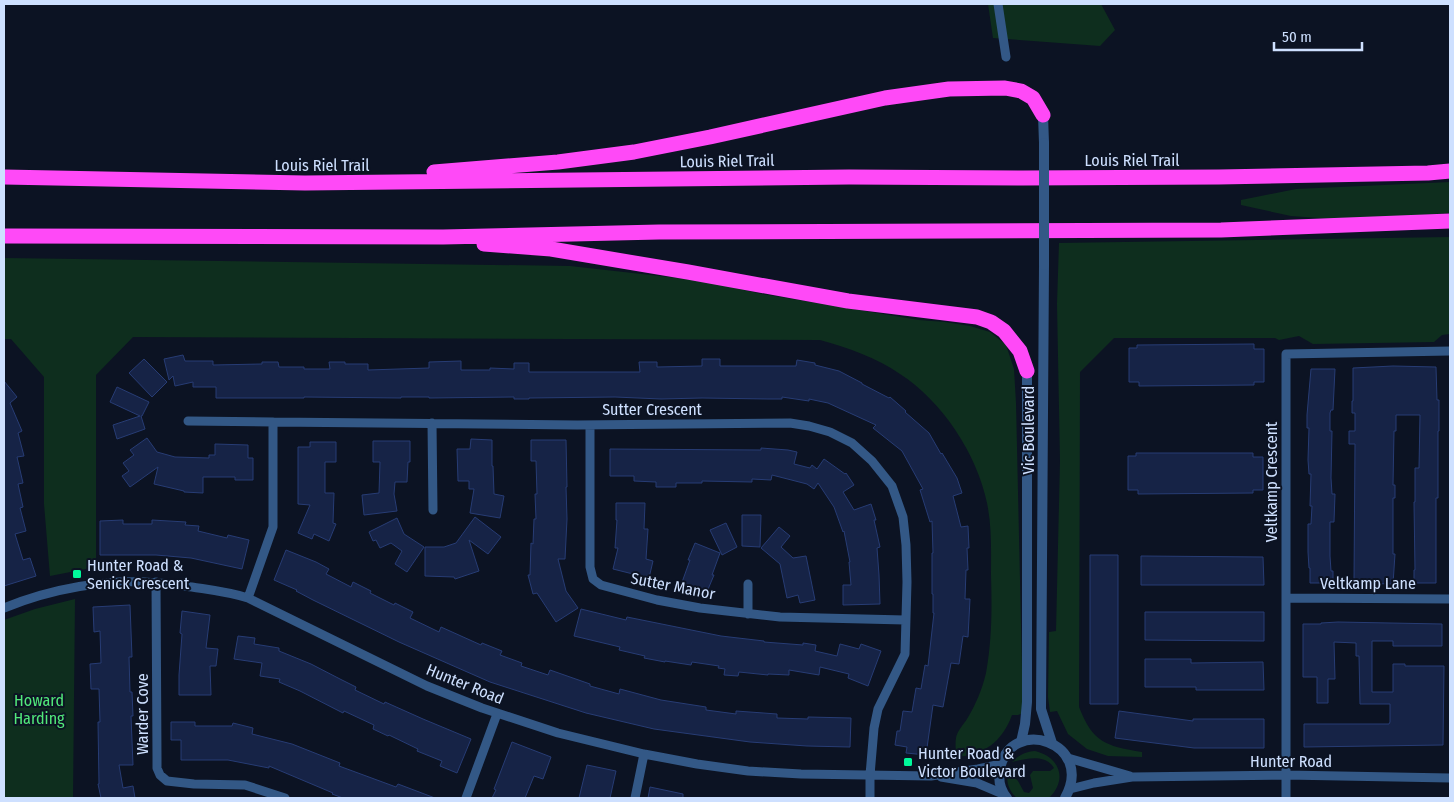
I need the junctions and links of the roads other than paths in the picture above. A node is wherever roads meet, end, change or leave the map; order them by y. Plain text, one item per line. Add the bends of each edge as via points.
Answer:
1 (998, 4) edge
2 (1006, 57) dead end
3 (1043, 115) joint
4 (1450, 171) edge
5 (4, 177) edge
6 (305, 183) junction
7 (1450, 221) edge
8 (4, 236) edge
9 (443, 237) junction
10 (1450, 351) edge
11 (1027, 371) joint
12 (188, 421) dead end
13 (273, 422) junction
14 (432, 423) junction
15 (590, 425) junction
16 (434, 510) dead end
17 (156, 582) junction
18 (748, 584) dead end
19 (248, 598) junction
20 (1286, 598) junction
21 (1450, 599) edge
22 (4, 608) edge
23 (748, 614) junction
24 (905, 620) junction
25 (497, 714) junction
26 (1021, 742) junction
27 (1052, 743) junction
28 (644, 754) junction
29 (1068, 758) junction
30 (1001, 764) junction
31 (870, 775) junction
32 (1286, 775) junction
33 (931, 776) junction
34 (1132, 777) junction
35 (1450, 778) edge
36 (1068, 794) edge
37 (1005, 796) edge
38 (285, 798) edge
39 (466, 798) edge
40 (635, 798) edge
41 (870, 798) edge
42 (1286, 798) edge

1 - 2 street
3 - 6 highway via 1033,98 1021,91 1005,88 949,89 885,98 634,152 558,162
3 - 27 street, Vic Boulevard, bridge via 1041,709
4 - 6 highway, Louis Riel Trail via 1219,177
5 - 6 highway, Louis Riel Trail
7 - 9 highway via 1221,230 659,232
8 - 9 highway
9 - 11 highway via 466,243 551,249 848,301 977,317 1004,331 1020,351
10 - 20 street, Veltkamp Crescent via 1286,354
11 - 26 street, Vic Boulevard via 1027,702
12 - 13 street, Sutter Crescent
13 - 14 street, Sutter Crescent
13 - 19 street via 273,527
14 - 15 street, Sutter Crescent
14 - 16 street
15 - 23 street, Sutter Manor via 590,567 593,579 601,585 657,600
15 - 24 street, Sutter Crescent via 790,423 830,432 852,443 892,486 903,517 907,582
17 - 19 street, Hunter Road
17 - 22 street, Hunter Road via 87,585
17 - 38 street, Warder Cove via 157,768 160,774 167,781 245,785
18 - 23 street
19 - 25 street, Hunter Road via 427,686
20 - 21 street, Veltkamp Lane
20 - 32 street, Veltkamp Crescent
23 - 24 street, Sutter Manor
24 - 31 street, Sutter Crescent via 905,654 878,709
25 - 28 street, Hunter Road
25 - 39 street
26 - 27 street via 1031,739
26 - 30 street via 1005,755
27 - 29 street
28 - 31 street, Hunter Road via 748,771
28 - 40 street
29 - 34 street, Hunter Road
29 - 36 street via 1072,779
30 - 33 street, Hunter Road
30 - 37 street via 1000,784
31 - 33 street, Hunter Road
31 - 41 street, Sutter Crescent
32 - 34 street, Hunter Road
32 - 35 street, Hunter Road
32 - 42 street, Veltkamp Crescent
33 - 37 street, Hunter Road via 977,783
34 - 36 street, Hunter Road

